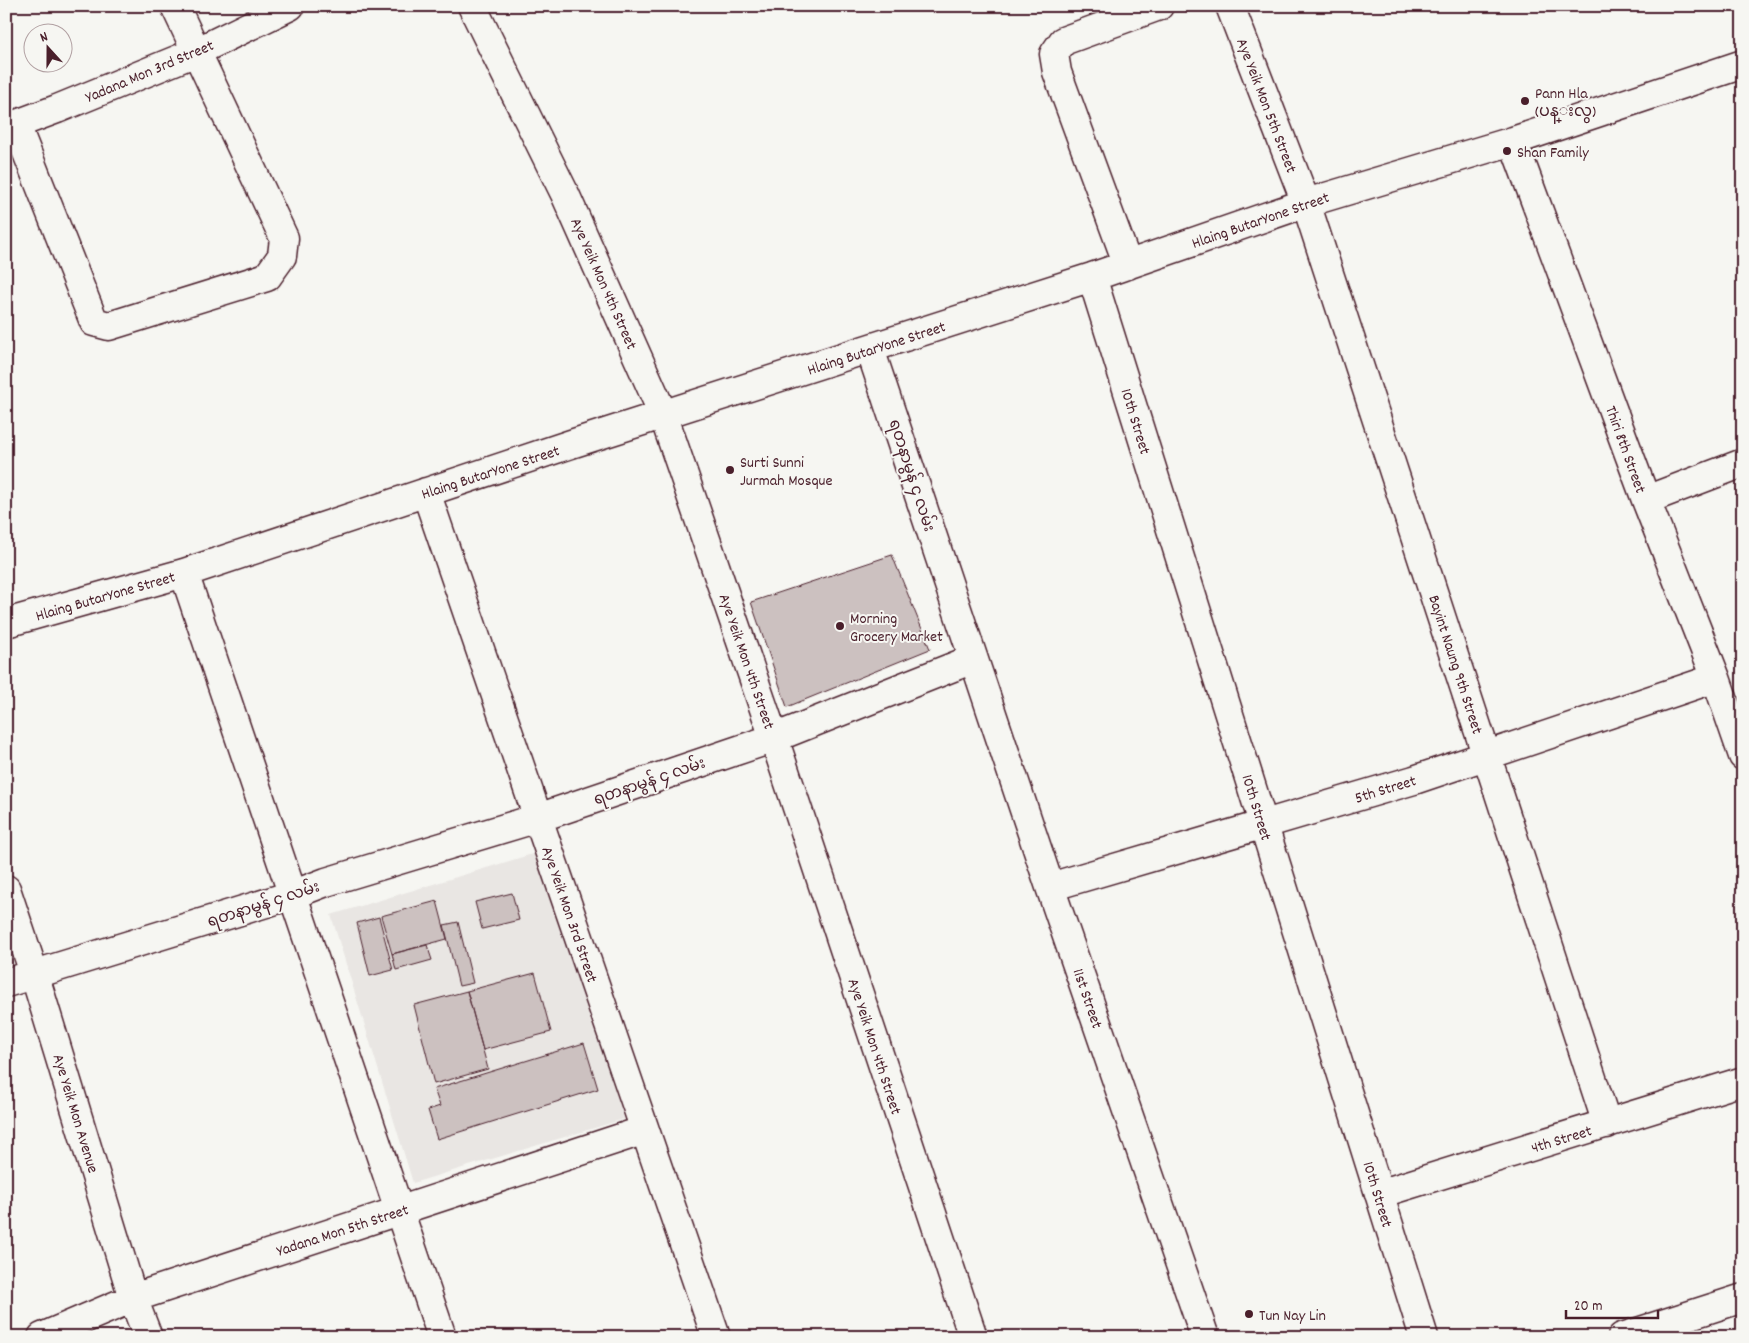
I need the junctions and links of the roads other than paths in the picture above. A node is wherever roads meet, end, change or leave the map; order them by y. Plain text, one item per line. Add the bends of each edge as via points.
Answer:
1 (175, 6) edge
2 (290, 6) edge
3 (472, 6) edge
4 (1159, 6) edge
5 (1230, 6) edge
6 (196, 52) junction
7 (1743, 64) edge
8 (11, 126) edge
9 (1513, 141) junction
10 (1306, 203) junction
11 (1128, 265) junction
12 (1092, 277) junction
13 (870, 348) junction
14 (663, 414) junction
15 (1743, 463) edge
16 (426, 492) junction
17 (1646, 500) junction
18 (184, 573) junction
19 (6, 623) edge
20 (974, 659) junction
21 (1716, 678) junction
22 (774, 738) junction
23 (1487, 755) junction
24 (1743, 756) edge
25 (538, 818) junction
26 (1263, 824) junction
27 (1050, 887) junction
28 (6, 889) edge
29 (292, 895) junction
30 (34, 974) junction
31 (6, 983) edge
32 (1743, 1082) edge
33 (1607, 1124) junction
34 (644, 1130) junction
35 (1379, 1194) junction
36 (399, 1210) junction
37 (133, 1298) junction
38 (1743, 1298) edge
39 (42, 1337) edge
40 (148, 1337) edge
41 (442, 1337) edge
42 (716, 1337) edge
43 (973, 1337) edge
44 (1205, 1337) edge
45 (1424, 1337) edge
46 (1622, 1337) edge

1 - 6 street
2 - 6 street, Yadana Mon 3rd Street
3 - 14 street, Aye Yeik Mon 4th Street via 565,194
4 - 11 street via 1063,40 1054,54 1056,72
5 - 10 street, Aye Yeik Mon 5th Street
6 - 8 street, Yadana Mon 3rd Street
6 - 8 street via 284,238 282,256 267,277 109,326 94,322
7 - 9 street, Hlaing ButarYone Street
9 - 10 street, Hlaing ButarYone Street
9 - 17 street, Thiri 8th Street
10 - 11 street, Hlaing ButarYone Street
10 - 23 street, Bayint Naung 9th Street
11 - 12 street, Hlaing ButarYone Street
12 - 13 street, Hlaing ButarYone Street
12 - 26 street, 10th Street
13 - 14 street, Hlaing ButarYone Street
13 - 20 street, ရတနာမွန် ၄ လမ်း
14 - 16 street, Hlaing ButarYone Street
14 - 22 street, Aye Yeik Mon 4th Street
15 - 17 street
16 - 18 street, Hlaing ButarYone Street
16 - 25 street, Aye Yeik Mon 3rd Street
17 - 21 street, Thiri 8th Street
18 - 19 street, Hlaing ButarYone Street
18 - 29 street
20 - 22 street, ရတနာမွန် ၄ လမ်း
20 - 27 street, 11st Street
21 - 23 street, 5th Street
21 - 24 street, Thiri 8th Street
22 - 25 street, ရတနာမွန် ၄ လမ်း
22 - 43 street, Aye Yeik Mon 4th Street
23 - 26 street, 5th Street
23 - 33 street, Bayint Naung 9th Street
25 - 29 street, ရတနာမွန် ၄ လမ်း
25 - 34 street, Aye Yeik Mon 3rd Street
26 - 27 street, 5th Street
26 - 35 street, 10th Street
27 - 44 street, 11st Street
28 - 30 street, Aye Yeik Mon Avenue
29 - 30 street, ရတနာမွန် ၄ လမ်း
29 - 36 street
30 - 31 street, ရတနာမွန် ၄ လမ်း
30 - 37 street, Aye Yeik Mon Avenue
32 - 33 street, 4th Street
33 - 35 street, 4th Street
34 - 36 street, Yadana Mon 5th Street
34 - 42 street, Aye Yeik Mon 3rd Street
35 - 45 street, 10th Street
36 - 37 street, Yadana Mon 5th Street
36 - 41 street
37 - 39 street, Yadana Mon 5th Street
37 - 40 street, Aye Yeik Mon Avenue
38 - 46 street

